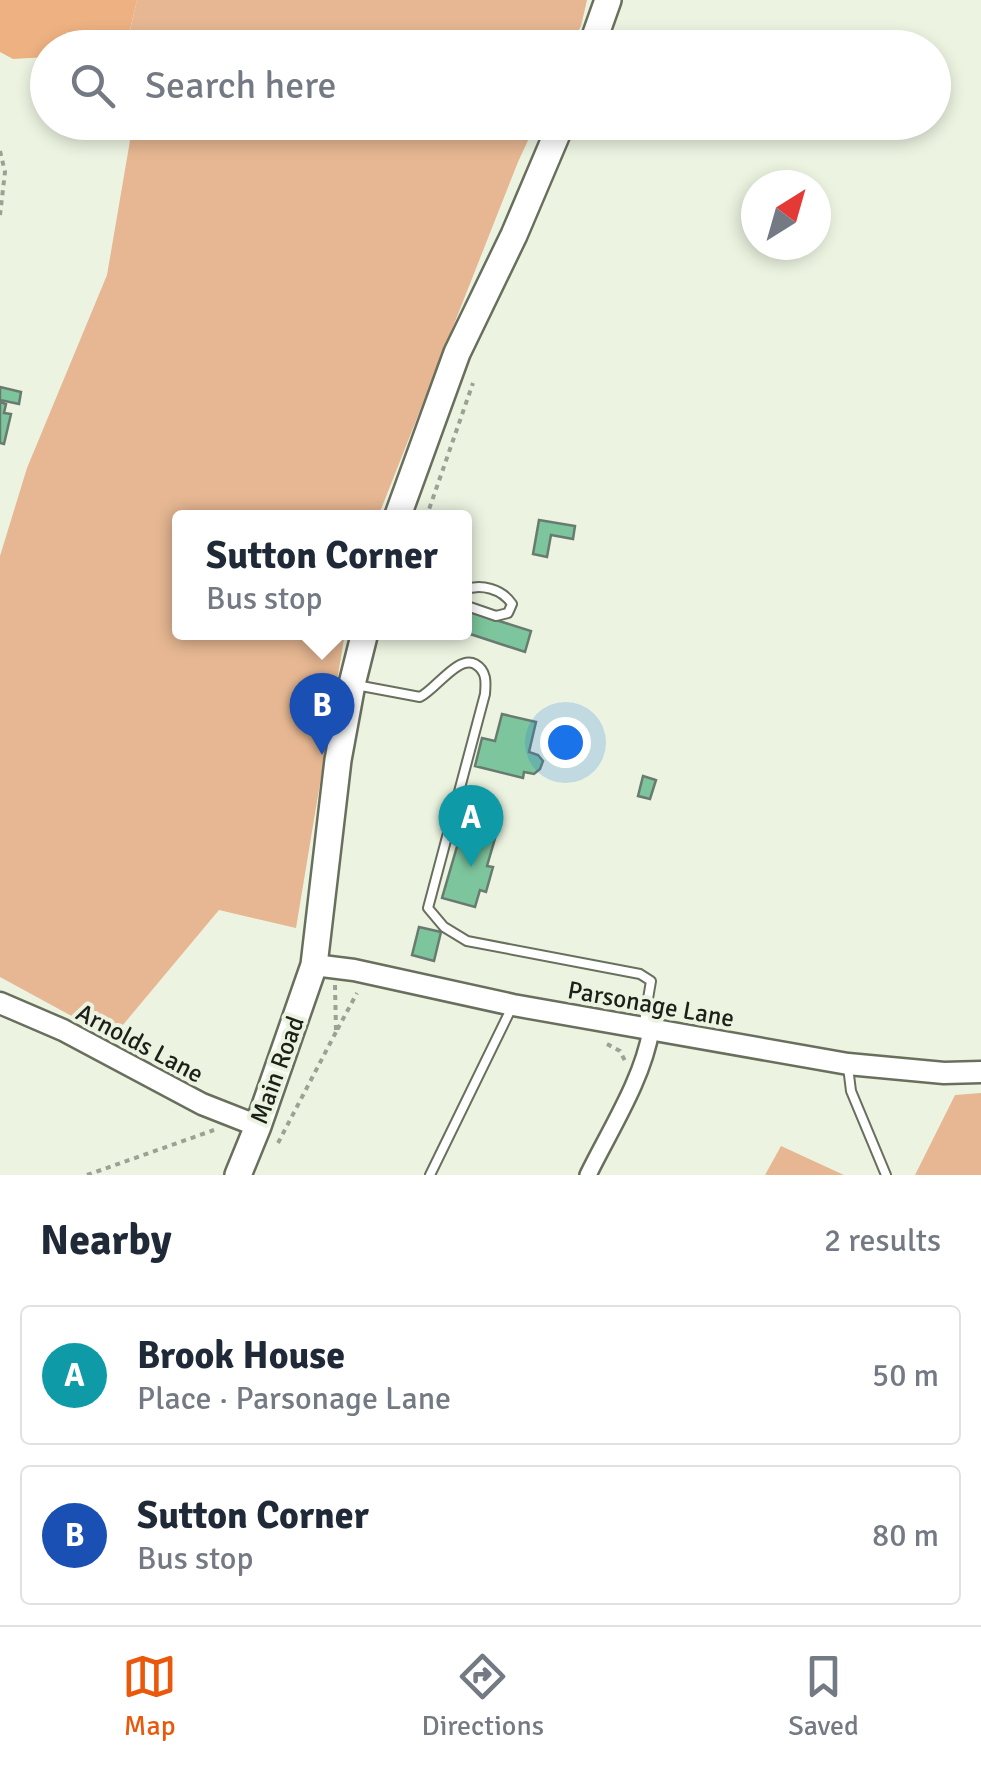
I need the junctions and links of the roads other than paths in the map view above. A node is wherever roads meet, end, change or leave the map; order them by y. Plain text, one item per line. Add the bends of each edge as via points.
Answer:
1 (608, 0) edge
2 (597, 30) edge
3 (554, 140) edge
4 (400, 510) edge
5 (472, 587) edge
6 (472, 608) edge
7 (363, 640) edge
8 (352, 684) junction
9 (314, 965) junction
10 (0, 1002) edge
11 (513, 1005) junction
12 (647, 1029) junction
13 (848, 1064) junction
14 (981, 1072) edge
15 (258, 1126) junction
16 (238, 1175) edge
17 (430, 1175) edge
18 (588, 1175) edge
19 (886, 1175) edge

1 - 2 main road
3 - 4 main road via 456,353
5 - 6 lane via 489,588 512,604 508,614 496,616
7 - 8 main road, Main Road
8 - 9 main road, Main Road
8 - 12 lane via 420,696 466,662 484,672 486,694 428,908 468,941 640,974 650,981
9 - 11 street, Parsonage Lane
9 - 15 main road, Main Road
10 - 15 street, Arnolds Lane
11 - 12 street, Parsonage Lane
11 - 17 lane
12 - 13 street, Parsonage Lane
12 - 18 street via 649,1044 635,1080
13 - 14 street, Parsonage Lane
13 - 19 lane via 850,1091
15 - 16 main road, Main Road

